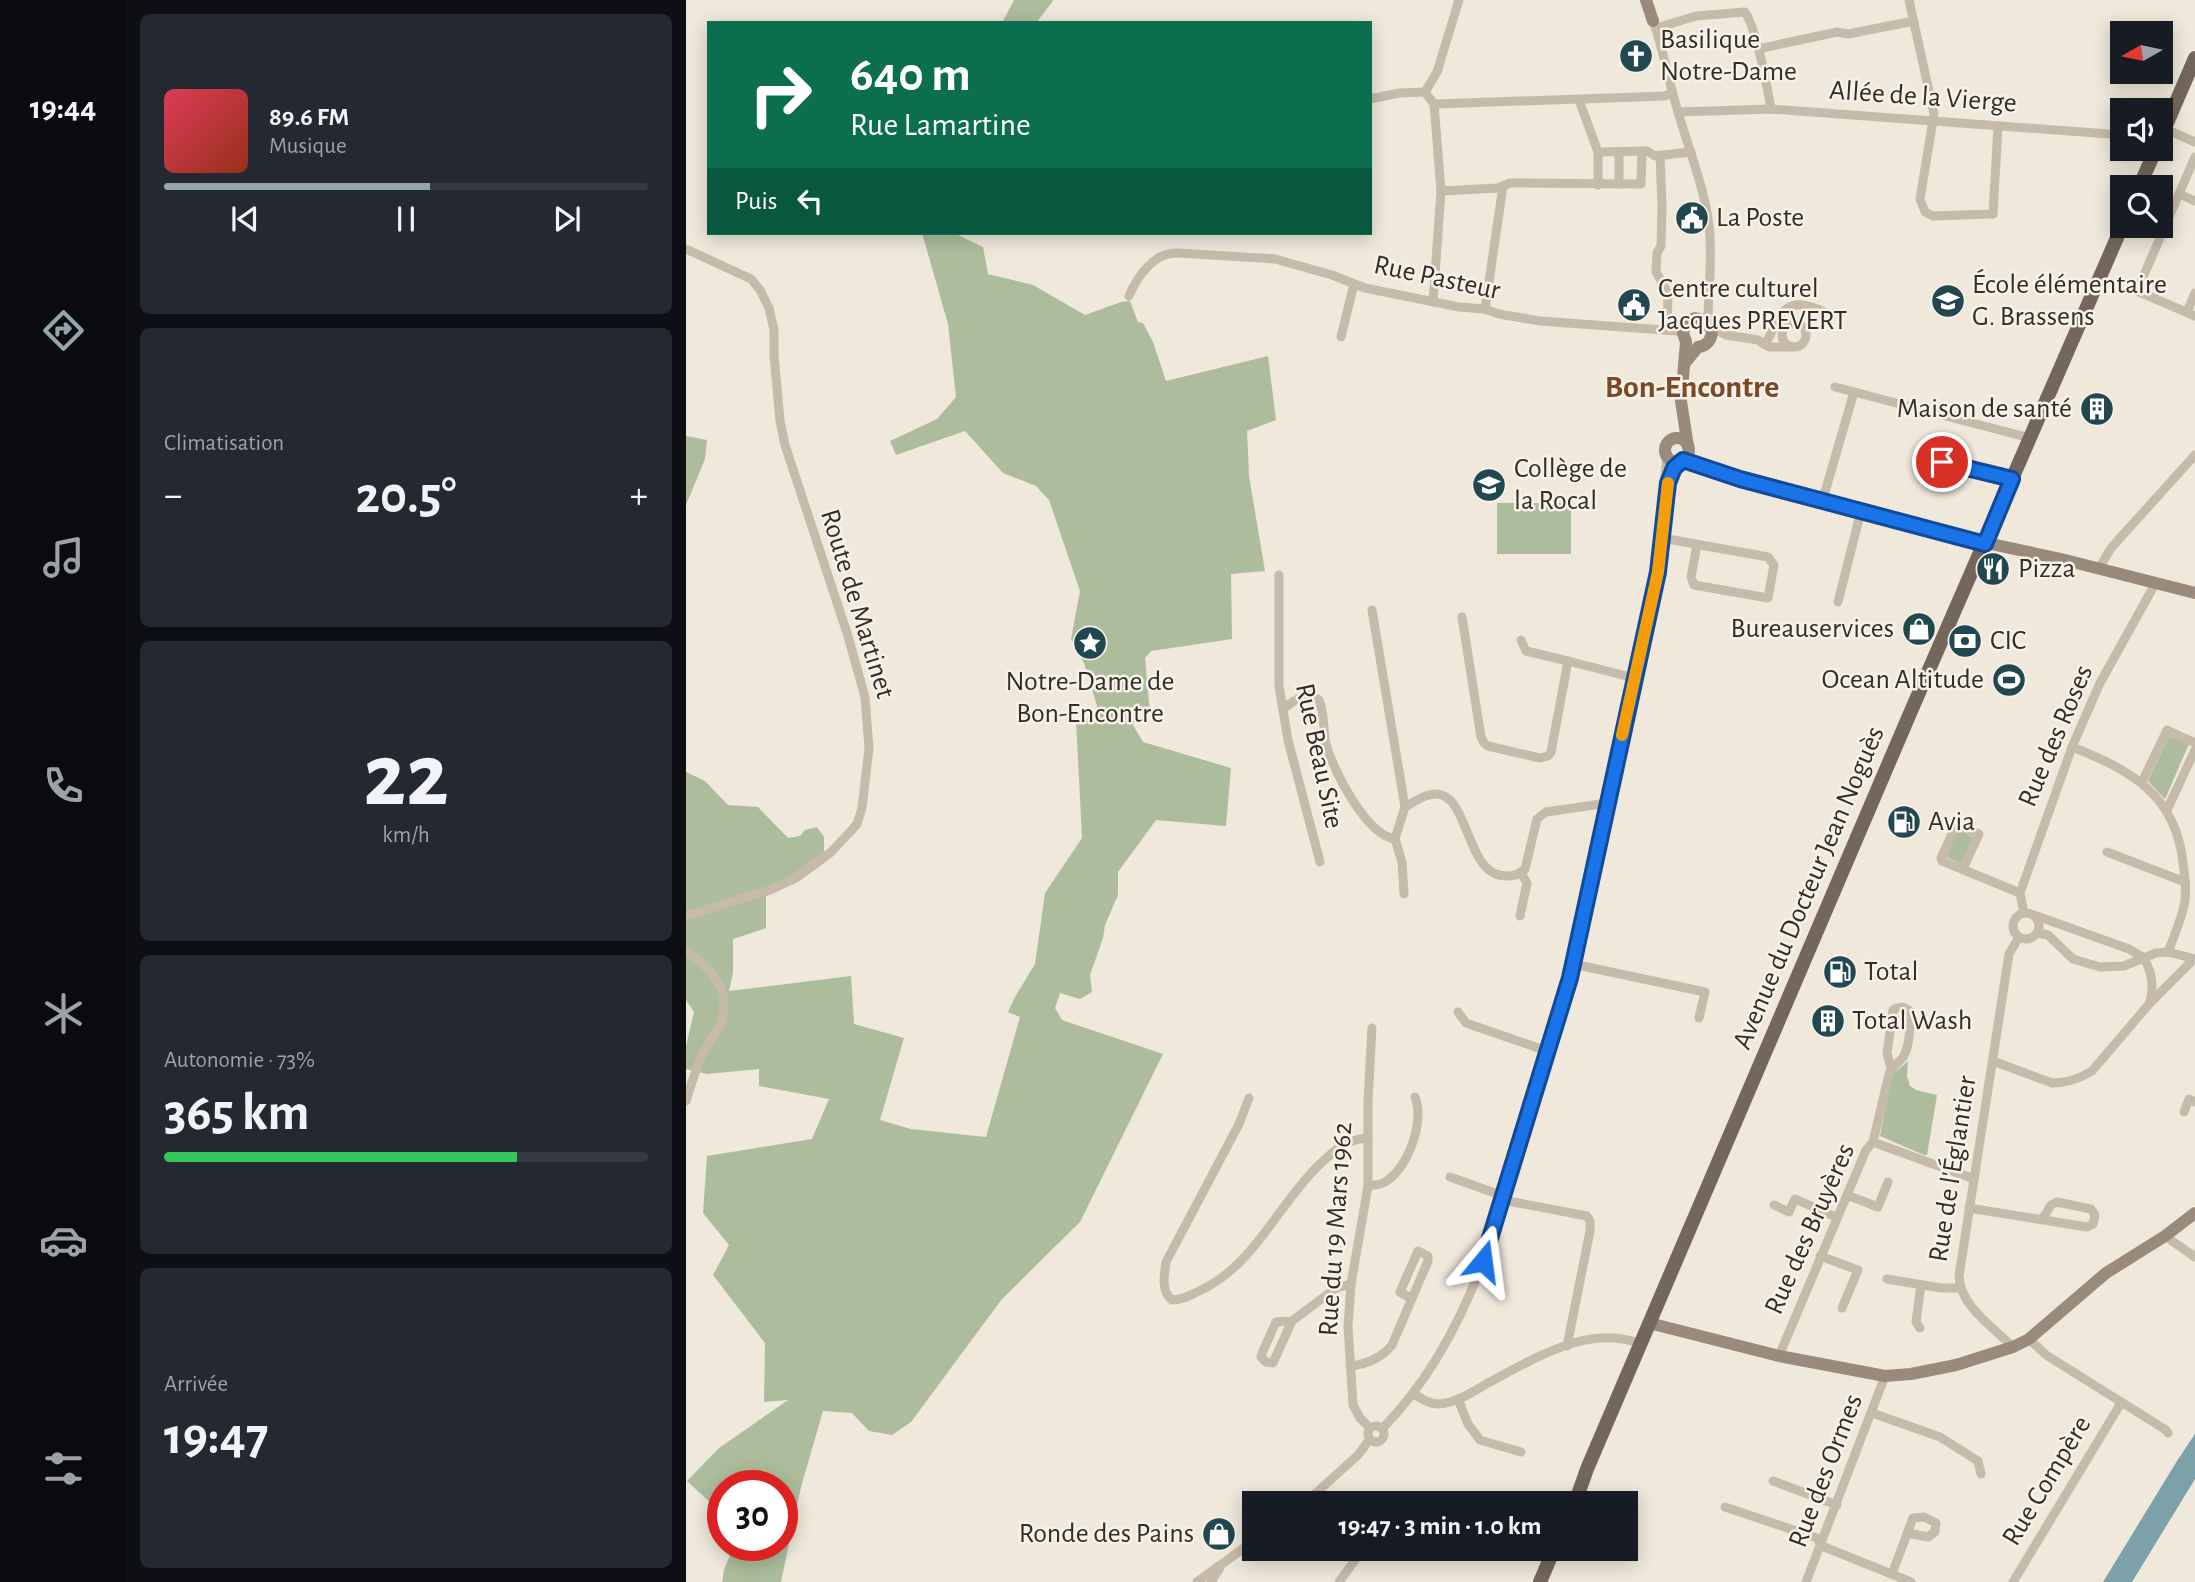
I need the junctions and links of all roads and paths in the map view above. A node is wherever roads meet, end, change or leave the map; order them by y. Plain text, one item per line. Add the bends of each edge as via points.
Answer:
1 (1459, 0) edge
2 (1646, 0) edge
3 (1909, 0) edge
4 (1914, 21) junction
5 (1655, 24) junction
6 (1758, 49) junction
7 (2195, 58) edge
8 (1425, 92) junction
9 (1672, 93) junction
10 (1372, 99) edge
11 (1579, 100) junction
12 (1434, 104) junction
13 (1771, 108) junction
14 (2173, 110) edge
15 (1678, 112) junction
16 (1934, 121) junction
17 (1998, 125) junction
18 (2110, 134) edge
19 (2173, 136) edge
20 (2195, 142) edge
21 (1642, 151) junction
22 (1598, 152) junction
23 (1619, 152) junction
24 (1691, 152) junction
25 (1660, 155) junction
26 (2195, 156) edge
27 (1619, 184) junction
28 (1507, 185) junction
29 (1598, 185) junction
30 (1441, 191) junction
31 (2179, 194) junction
32 (2195, 201) edge
33 (2117, 238) edge
34 (686, 249) edge
35 (1354, 284) junction
36 (2195, 293) edge
37 (1129, 296) dead end
38 (1433, 302) junction
39 (1708, 304) junction
40 (1485, 309) junction
41 (1824, 312) dead end
42 (2191, 314) edge
43 (1709, 325) junction
44 (1783, 330) junction
45 (1687, 334) junction
46 (1726, 335) junction
47 (1340, 337) dead end
48 (1763, 340) junction
49 (1790, 347) junction
50 (1835, 387) dead end
51 (1854, 392) junction
52 (1683, 410) junction
53 (2030, 438) junction
54 (1673, 439) junction
55 (1685, 455) junction
56 (2195, 455) edge
57 (1667, 456) junction
58 (1919, 456) dead end
59 (2012, 479) junction
60 (1823, 499) junction
61 (1861, 511) junction
62 (1664, 513) junction
63 (1662, 538) junction
64 (1985, 544) junction
65 (1697, 545) junction
66 (2098, 569) junction
67 (1279, 575) dead end
68 (2155, 584) junction
69 (2194, 592) edge
70 (1838, 602) dead end
71 (1372, 610) dead end
72 (1462, 617) dead end
73 (1521, 640) dead end
74 (1568, 661) junction
75 (1634, 678) junction
76 (1283, 709) junction
77 (2195, 743) edge
78 (2072, 747) junction
79 (2195, 750) edge
80 (2142, 782) junction
81 (1608, 803) junction
82 (1405, 807) junction
83 (2167, 810) junction
84 (1395, 839) junction
85 (2107, 852) dead end
86 (1320, 862) dead end
87 (1963, 869) junction
88 (1521, 873) junction
89 (2185, 883) junction
90 (2020, 893) junction
91 (1404, 894) dead end
92 (2029, 914) junction
93 (686, 916) edge
94 (1520, 916) dead end
95 (2038, 933) junction
96 (2019, 937) junction
97 (686, 951) edge
98 (2168, 952) junction
99 (2144, 958) junction
100 (2194, 959) edge
101 (1573, 964) junction
102 (2150, 1003) junction
103 (1458, 1012) dead end
104 (1699, 1018) dead end
105 (1372, 1028) dead end
106 (1547, 1051) junction
107 (1993, 1061) junction
108 (1891, 1068) junction
109 (1415, 1097) dead end
110 (1248, 1098) dead end
111 (686, 1101) edge
112 (2195, 1102) edge
113 (2183, 1112) dead end
114 (1368, 1137) junction
115 (1873, 1142) junction
116 (1450, 1177) dead end
117 (1974, 1179) junction
118 (1888, 1182) dead end
119 (1368, 1186) junction
120 (1847, 1195) junction
121 (1502, 1198) junction
122 (1774, 1205) dead end
123 (1969, 1208) junction
124 (2195, 1213) edge
125 (1836, 1217) junction
126 (2042, 1220) junction
127 (2165, 1236) junction
128 (1820, 1256) junction
129 (2195, 1257) edge
130 (1887, 1279) dead end
131 (1350, 1284) junction
132 (1921, 1285) junction
133 (1959, 1288) junction
134 (1412, 1299) junction
135 (1842, 1308) dead end
136 (1292, 1321) junction
137 (1649, 1323) junction
138 (1920, 1328) dead end
139 (2029, 1339) junction
140 (1640, 1344) junction
141 (1567, 1346) junction
142 (2013, 1347) junction
143 (1779, 1356) junction
144 (1350, 1366) junction
145 (1885, 1376) junction
146 (1414, 1394) junction
147 (1458, 1399) junction
148 (2121, 1404) junction
149 (1872, 1413) junction
150 (1370, 1428) junction
151 (1382, 1429) junction
152 (2168, 1433) dead end
153 (1370, 1439) junction
154 (1521, 1452) dead end
155 (1980, 1474) dead end
156 (1773, 1481) dead end
157 (1321, 1491) edge
158 (1578, 1491) edge
159 (1837, 1505) junction
160 (1725, 1507) dead end
161 (1907, 1533) dead end
162 (1822, 1546) junction
163 (1242, 1549) edge
164 (1225, 1560) junction
165 (1354, 1561) edge
166 (1548, 1561) edge
167 (1892, 1574) junction
168 (1198, 1582) edge
169 (1211, 1582) edge
170 (1339, 1582) edge
171 (1538, 1582) edge
172 (1806, 1582) edge
173 (1911, 1582) edge
174 (2013, 1582) edge

1 - 8 street via 1437,72
2 - 5 street
3 - 4 street
4 - 6 street
4 - 16 street
5 - 6 street via 1742,11 1748,15
5 - 9 street
6 - 13 street
7 - 14 main road
8 - 10 street
8 - 12 street
9 - 11 street
9 - 15 street
11 - 12 street
11 - 22 street
12 - 30 street
13 - 15 street, Allée de la Vierge
13 - 16 street, Allée de la Vierge
15 - 24 street
16 - 17 street, Allée de la Vierge
16 - 17 street via 1920,199 1925,212 1933,216 1993,214
17 - 18 street, Allée de la Vierge
19 - 20 street
21 - 23 street
21 - 25 street
21 - 27 street via 1642,184
22 - 23 street
22 - 29 street
23 - 27 street
24 - 25 street
24 - 39 street via 1709,225
25 - 45 street via 1661,246 1656,272
26 - 31 street
27 - 29 street
28 - 29 street
28 - 30 street
28 - 40 street
30 - 38 street
31 - 32 street
31 - 42 street via 2137,290
33 - 53 main road, Avenue du Docteur Jean Noguès
34 - 93 street, Route de Martinet via 751,279 769,308 785,446 864,693 869,748 857,824 830,853 785,885
35 - 37 street, Rue Pasteur via 1275,259 1170,253 1144,271
35 - 38 street, Rue Pasteur
35 - 47 street
36 - 42 street
38 - 40 street, Rue Pasteur
39 - 43 street
39 - 45 street
40 - 45 street, Rue Pasteur via 1540,321
41 - 48 street via 1790,305
43 - 45 street via 1700,318
43 - 45 street via 1712,335
43 - 46 street
44 - 48 street
44 - 49 street via 1784,342
44 - 49 street via 1796,323 1805,330 1804,344
45 - 46 street
45 - 52 street
46 - 48 street
48 - 49 street via 1769,347
50 - 51 street
51 - 53 street
51 - 60 street
52 - 54 street
52 - 55 street
53 - 59 main road, Avenue du Docteur Jean Noguès
54 - 55 street via 1683,440
54 - 57 street via 1666,445
55 - 57 street via 1672,461
55 - 60 street via 1740,479
55 - 62 street via 1668,483
56 - 66 street via 2111,548
57 - 62 street
58 - 59 street
59 - 64 main road, Avenue du Docteur Jean Noguès
60 - 61 street
61 - 64 street
61 - 70 street
62 - 63 street
63 - 65 street
63 - 75 street
64 - 66 street
64 - 137 main road, Avenue du Docteur Jean Noguès
65 - 65 street via 1691,578 1694,586 1768,598 1774,565 1768,557
66 - 68 street
67 - 76 street, Rue Beau Site
68 - 69 street
68 - 78 street, Rue des Roses via 2100,683
71 - 82 street
72 - 74 street via 1481,737 1488,746 1548,756
73 - 74 street via 1526,651
74 - 75 street
75 - 81 street
76 - 84 street via 1304,695 1318,700 1336,771 1365,818
76 - 86 street, Rue Beau Site
77 - 80 street via 2167,730
78 - 80 street
78 - 90 street, Rue des Roses
79 - 83 street
80 - 83 street
81 - 88 street via 1537,819
81 - 101 street
82 - 84 street
82 - 88 street via 1431,794 1449,798 1483,866 1501,876
83 - 89 street via 2182,853
84 - 91 street
85 - 89 street
87 - 87 street via 1941,859 1955,825 1979,834
87 - 90 street
88 - 94 street via 1527,883
89 - 98 street via 2184,906
90 - 92 street
92 - 95 street via 2040,926
92 - 96 street via 2014,921
92 - 99 street
95 - 96 street via 2031,939
95 - 99 street via 2048,935 2074,959 2100,967 2124,966
96 - 107 street via 2009,954
97 - 111 street via 717,979 724,1009 695,1069
98 - 99 street
98 - 100 street
99 - 102 street via 2152,977
100 - 102 street
101 - 104 street via 1705,992
101 - 106 street
102 - 107 street via 2092,1071 2072,1080 2045,1082
103 - 106 street via 1466,1023
105 - 114 street, Rue du 19 Mars 1962
106 - 121 street
107 - 117 street, Rue de l'Églantier
108 - 108 street via 1905,1054 1908,1043 1910,1012 1903,1006 1893,1010 1887,1053
108 - 115 street
109 - 119 street via 1419,1116 1401,1166 1387,1181
110 - 114 street via 1239,1124 1166,1262 1165,1287 1172,1300 1210,1286 1236,1266 1309,1175 1344,1144
112 - 113 street via 2189,1099
114 - 119 street, Rue du 19 Mars 1962
115 - 117 street, Rue des Bruyères
115 - 120 street, Rue des Bruyères
116 - 121 street
117 - 123 street, Rue de l'Églantier
118 - 120 street via 1878,1207
119 - 131 street, Rue du 19 Mars 1962
120 - 125 street, Rue des Bruyères
121 - 141 street via 1587,1216 1590,1221
121 - 146 street via 1470,1297
122 - 125 street via 1789,1212 1795,1199
123 - 126 street
123 - 133 street, Rue de l'Églantier
124 - 127 street
125 - 128 street, Rue des Bruyères
126 - 126 street via 2087,1227 2095,1215 2091,1209 2057,1202
127 - 129 street
127 - 139 street via 2106,1273
128 - 135 street via 1858,1270
128 - 143 street, Rue des Bruyères
130 - 132 street
131 - 136 street via 1336,1288
131 - 144 street, Rue du 19 Mars 1962
132 - 133 street
132 - 138 street via 1916,1322
133 - 142 street, Rue de l'Églantier
134 - 134 street via 1428,1261 1428,1256 1418,1251 1400,1292
134 - 144 street via 1389,1349
136 - 136 street via 1276,1322 1262,1353 1266,1362 1273,1363
137 - 140 main road, Avenue du Docteur Jean Noguès
137 - 143 street
139 - 142 street
139 - 148 street
140 - 141 street via 1614,1337
140 - 158 main road, Avenue du Docteur Jean Noguès
141 - 147 street
142 - 145 street via 1956,1366
143 - 145 street
144 - 150 street, Rue du 19 Mars 1962 via 1353,1405
145 - 149 street, Rue des Ormes
146 - 147 street via 1438,1404
146 - 151 street
147 - 154 street via 1480,1440
148 - 152 street
148 - 174 street, Rue Compère
149 - 155 street via 1940,1437 1978,1461
149 - 159 street, Rue des Ormes
150 - 151 street
150 - 153 street
151 - 153 street via 1380,1440
153 - 157 street
156 - 159 street
159 - 162 street, Rue des Ormes
160 - 162 street via 1817,1538
161 - 167 street
162 - 167 street
162 - 172 street, Rue des Ormes
163 - 164 street
164 - 168 street
164 - 169 street
165 - 170 street
166 - 171 main road
167 - 173 street

